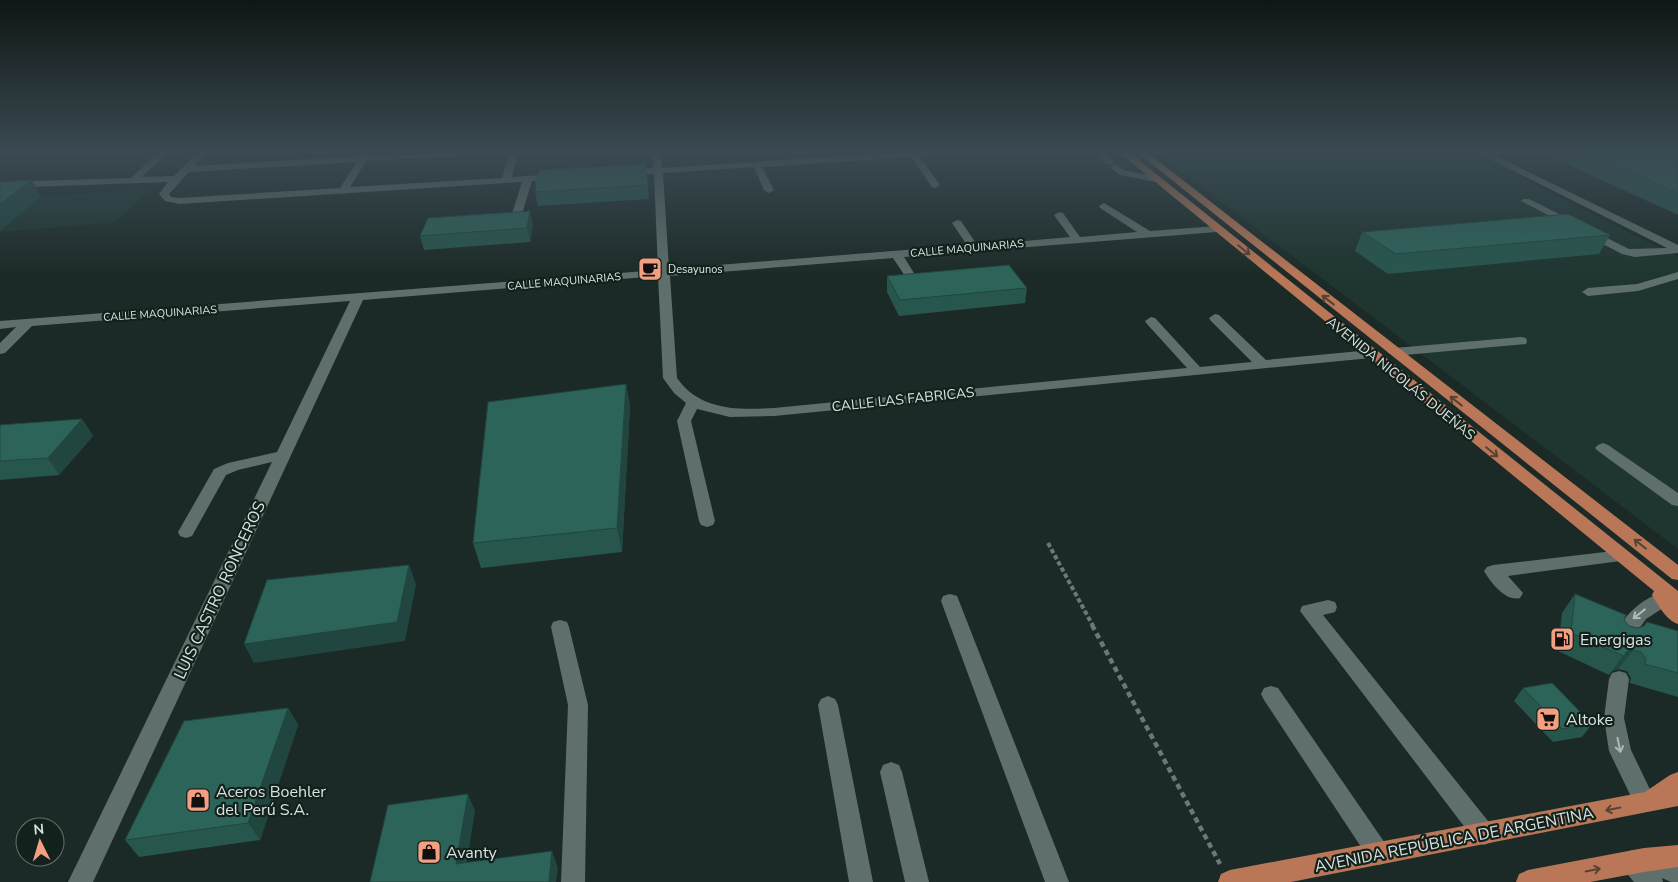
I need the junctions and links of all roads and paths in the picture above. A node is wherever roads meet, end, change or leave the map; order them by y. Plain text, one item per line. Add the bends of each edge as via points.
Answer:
1 (164, 194) edge
2 (292, 194) edge
3 (523, 194) edge
4 (659, 194) edge
5 (1174, 194) edge
6 (1195, 194) edge
7 (1565, 194) edge
8 (1526, 201) dead end
9 (1104, 206) dead end
10 (1059, 215) dead end
11 (516, 217) edge
12 (957, 224) dead end
13 (1217, 229) junction
14 (1147, 234) junction
15 (1678, 237) edge
16 (1658, 239) junction
17 (1077, 240) junction
18 (974, 248) junction
19 (1678, 250) edge
20 (896, 254) junction
21 (664, 273) junction
22 (1678, 275) edge
23 (935, 282) edge
24 (1588, 292) dead end
25 (358, 297) junction
26 (1215, 318) dead end
27 (1151, 321) dead end
28 (28, 323) junction
29 (0, 325) edge
30 (1521, 340) dead end
31 (0, 350) edge
32 (1394, 352) junction
33 (1371, 354) junction
34 (1262, 364) junction
35 (1197, 371) junction
36 (694, 402) junction
37 (1603, 448) dead end
38 (283, 455) junction
39 (1678, 501) edge
40 (707, 521) dead end
41 (186, 532) dead end
42 (1048, 543) dead end
43 (1627, 560) junction
44 (1678, 574) edge
45 (1514, 593) dead end
46 (1671, 600) edge
47 (950, 601) dead end
48 (1328, 607) dead end
49 (1678, 617) edge
50 (560, 627) dead end
51 (1622, 638) edge
52 (1619, 679) dead end
53 (1271, 694) dead end
54 (828, 705) dead end
55 (891, 772) dead end
56 (1678, 782) edge
57 (1678, 796) edge
58 (1645, 802) junction
59 (1484, 834) junction
60 (1379, 854) junction
61 (1678, 856) edge
62 (1642, 868) edge
63 (1678, 873) edge
64 (1228, 878) edge
65 (80, 882) edge
66 (573, 882) edge
67 (860, 882) edge
68 (916, 882) edge
69 (1057, 882) edge
70 (1528, 882) edge

1 - 2 street via 168,199 179,201
3 - 11 street
4 - 21 street, CALLE LAS FABRICAS
5 - 13 main road, AVENIDA NICOLÁS DUEÑAS
32 -> 6 main road, AVENIDA NICOLÁS DUEÑAS
7 - 16 street
8 - 19 street via 1626,252
9 - 14 street
10 - 17 street
12 - 18 street
13 - 14 street, CALLE MAQUINARIAS
13 -> 33 main road, AVENIDA NICOLÁS DUEÑAS
14 - 17 street, CALLE MAQUINARIAS
15 - 16 street
16 - 19 street
17 - 18 street, CALLE MAQUINARIAS
18 - 20 street, CALLE MAQUINARIAS
20 - 21 street, CALLE MAQUINARIAS
20 - 23 street via 913,280
21 - 25 street, CALLE MAQUINARIAS
21 - 36 street, CALLE LAS FABRICAS via 670,378 674,387
22 - 24 street via 1638,287
25 - 28 street, CALLE MAQUINARIAS
25 - 38 street, LUIS CASTRO RONCEROS
26 - 34 street
27 - 35 street
28 - 29 street, CALLE MAQUINARIAS
28 - 31 street
30 - 32 street
44 -> 32 main road, AVENIDA NICOLÁS DUEÑAS
33 - 34 street, CALLE LAS FABRICAS
33 -> 43 main road, AVENIDA NICOLÁS DUEÑAS
34 - 35 street, CALLE LAS FABRICAS
35 - 36 street, CALLE LAS FABRICAS via 751,414 728,412
36 - 40 street via 684,421
37 - 39 street
38 - 41 street via 220,472
38 - 65 street, LUIS CASTRO RONCEROS
42 - 64 path
43 - 45 street via 1493,571
43 - 46 main road, AVENIDA NICOLÁS DUEÑAS
46 - 49 main road, AVENIDA NICOLÁS DUEÑAS
46 -> 51 street via 1648,607 1633,619
47 - 69 street
48 - 59 street via 1309,611
50 - 66 street via 578,705
52 -> 58 street via 1614,718 1620,752
53 - 60 street
54 - 67 street
55 - 68 street
56 - 58 main road
57 - 58 main road, AVENIDA REPÚBLICA DE ARGENTINA
58 -> 59 main road, AVENIDA REPÚBLICA DE ARGENTINA
59 - 60 main road, AVENIDA REPÚBLICA DE ARGENTINA
60 - 64 main road, AVENIDA REPÚBLICA DE ARGENTINA
61 - 62 main road
62 - 63 street
70 -> 62 main road

